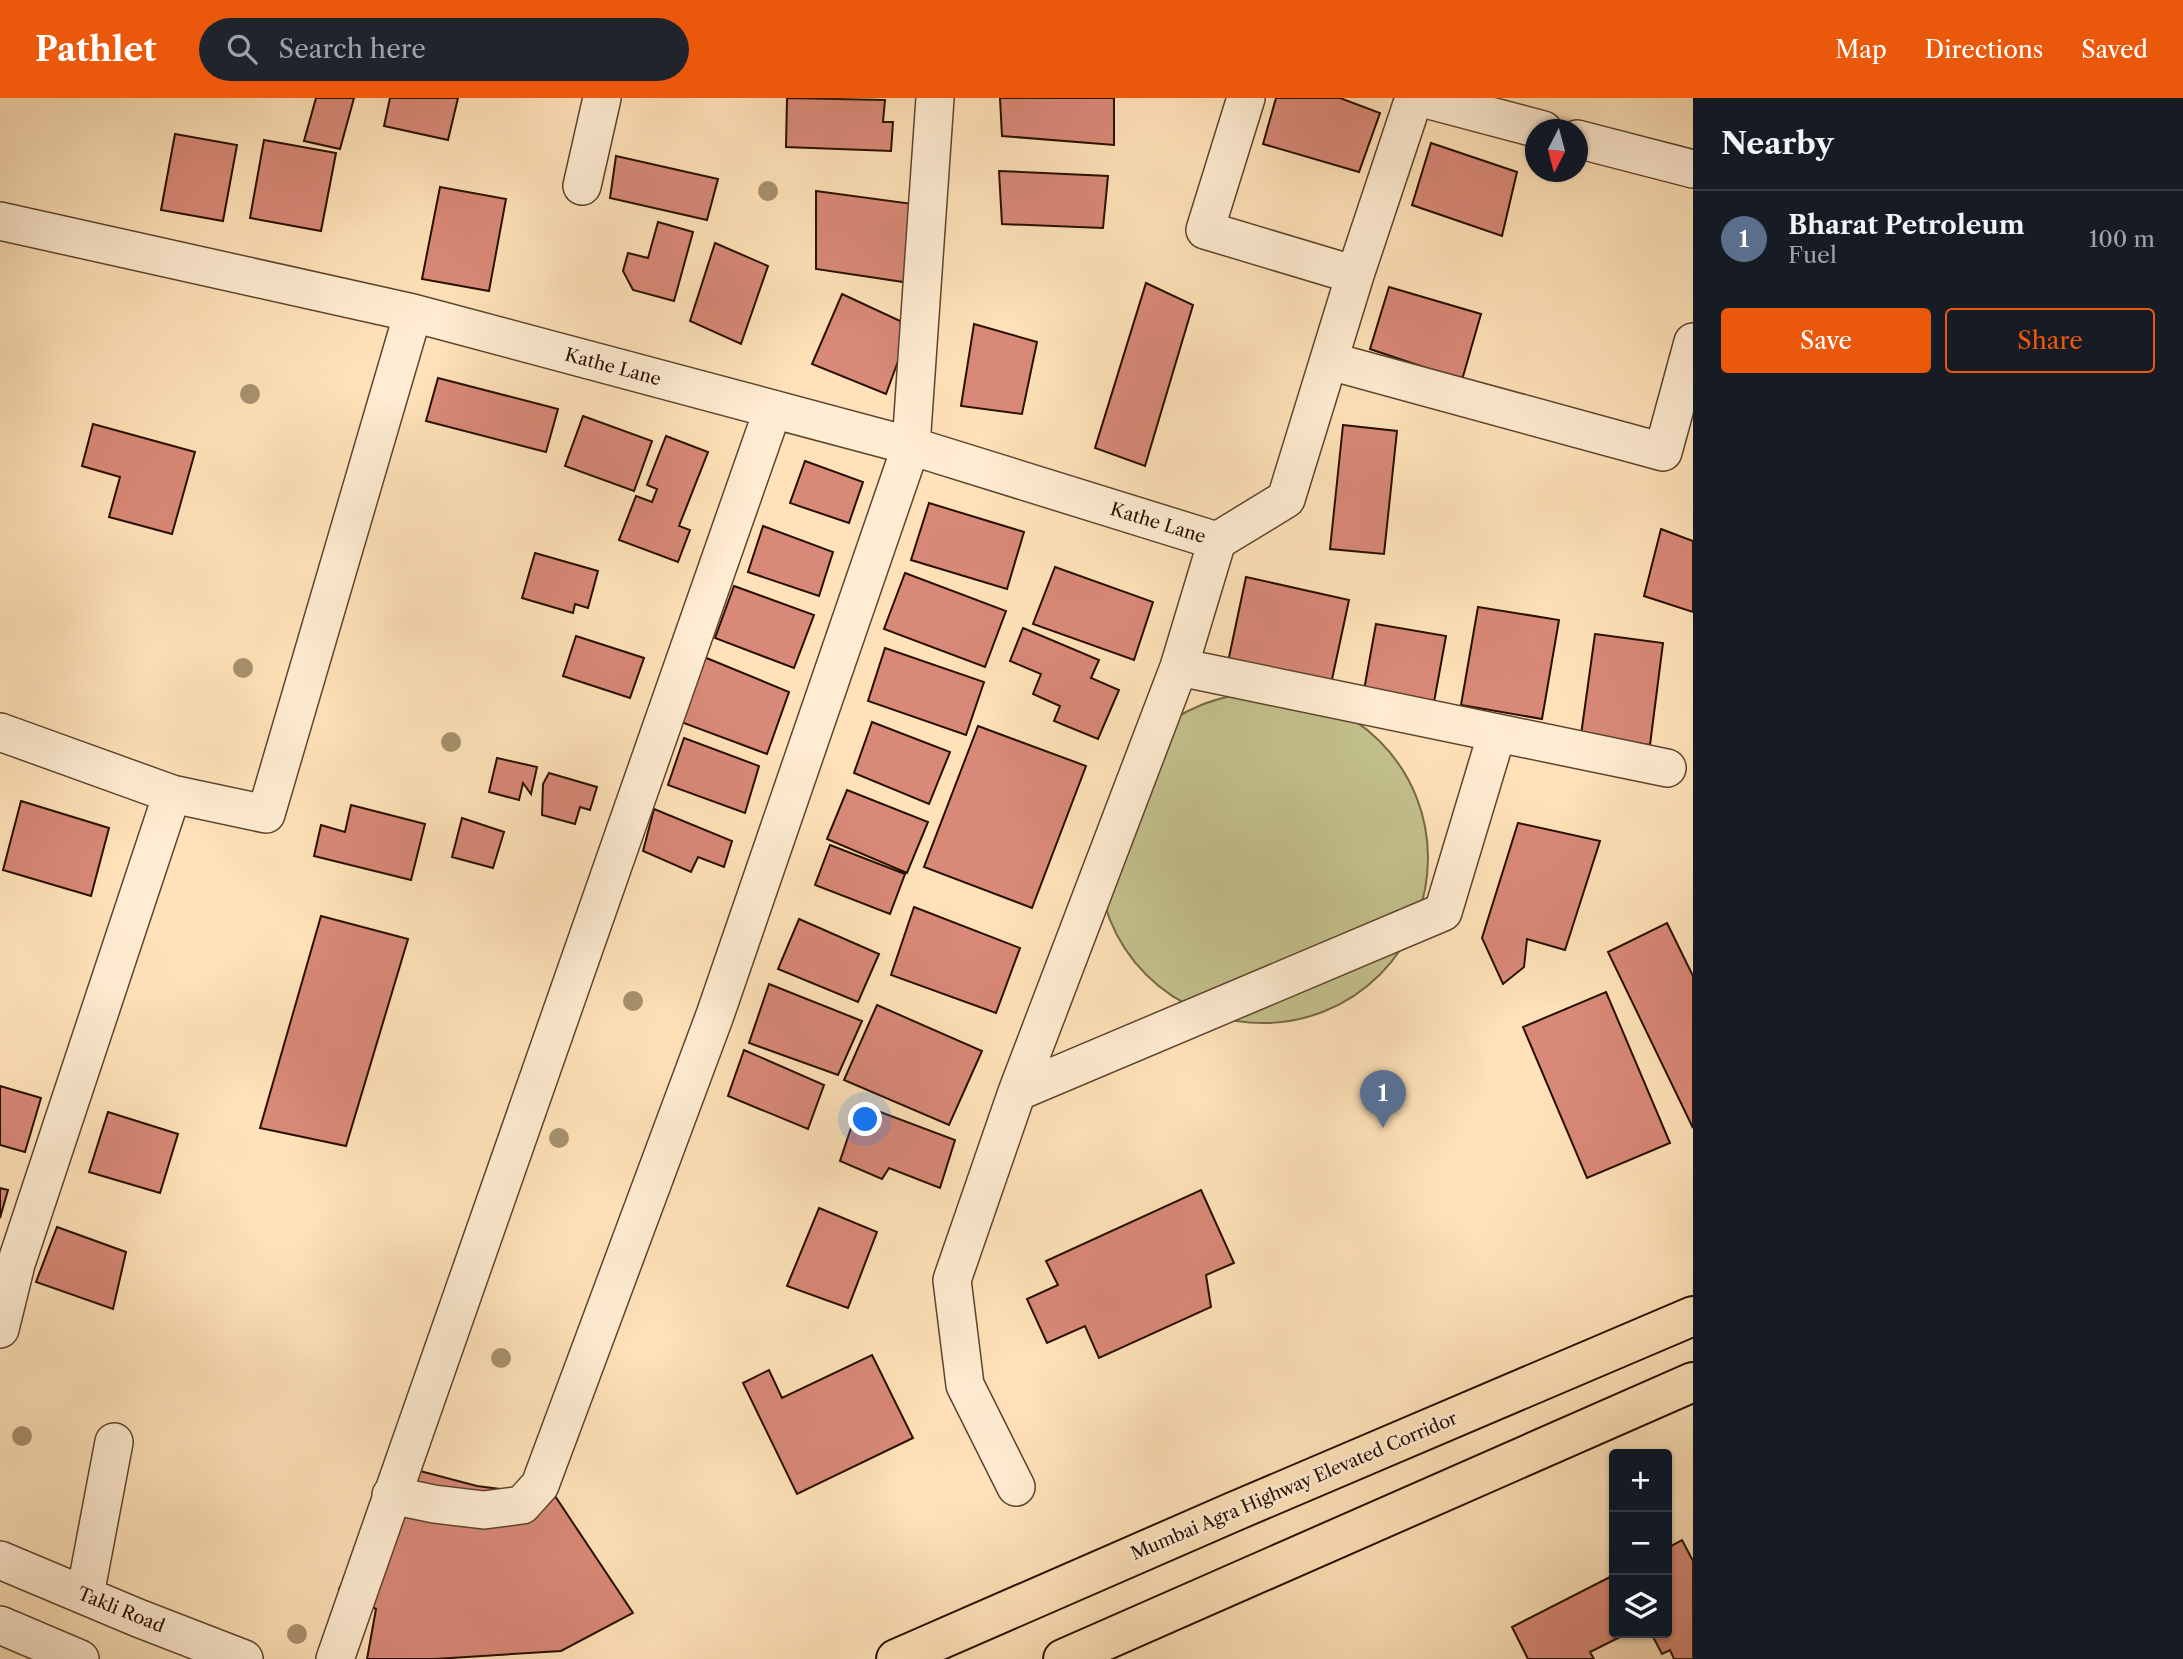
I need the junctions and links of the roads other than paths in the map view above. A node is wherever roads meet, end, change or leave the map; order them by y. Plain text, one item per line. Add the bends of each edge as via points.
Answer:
1 (602, 98) edge
2 (935, 98) edge
3 (1246, 98) edge
4 (1414, 98) edge
5 (1422, 98) edge
6 (1525, 125) edge
7 (1588, 142) edge
8 (1693, 169) edge
9 (582, 186) dead end
10 (0, 221) edge
11 (1355, 275) junction
12 (413, 313) junction
13 (1693, 342) edge
14 (1330, 361) junction
15 (773, 409) junction
16 (911, 446) junction
17 (1217, 541) junction
18 (1179, 667) junction
19 (0, 732) edge
20 (1497, 733) junction
21 (1667, 768) dead end
22 (172, 794) junction
23 (1017, 1092) junction
24 (1693, 1316) edge
25 (0, 1329) edge
26 (1693, 1382) edge
27 (114, 1442) dead end
28 (1016, 1487) dead end
29 (391, 1495) junction
30 (0, 1560) edge
31 (85, 1595) junction
32 (0, 1625) edge
33 (80, 1659) edge
34 (244, 1659) edge
35 (335, 1659) edge
36 (896, 1659) edge
37 (1063, 1659) edge

1 - 9 street
2 - 16 street
3 - 11 street via 1205,230
4 - 11 street
5 - 6 street
7 - 8 street
10 - 12 street, Kathe Lane
11 - 14 street
12 - 15 street, Kathe Lane
12 - 22 street via 266,814
13 - 14 street via 1663,452
14 - 17 street via 1286,499
15 - 16 street, Kathe Lane
15 - 29 street
16 - 17 street, Kathe Lane
16 - 29 street via 715,1015 540,1485 522,1505 484,1510
17 - 18 street
18 - 20 street
18 - 23 street
19 - 22 street
20 - 21 street
20 - 23 street via 1443,912
22 - 25 street via 16,1264
23 - 28 street via 952,1280 965,1385
24 - 36 highway, Mumbai Agra Highway Elevated Corridor
26 - 37 highway
27 - 31 street
29 - 35 street
30 - 31 street, Takli Road
31 - 34 street, Takli Road
32 - 33 street

